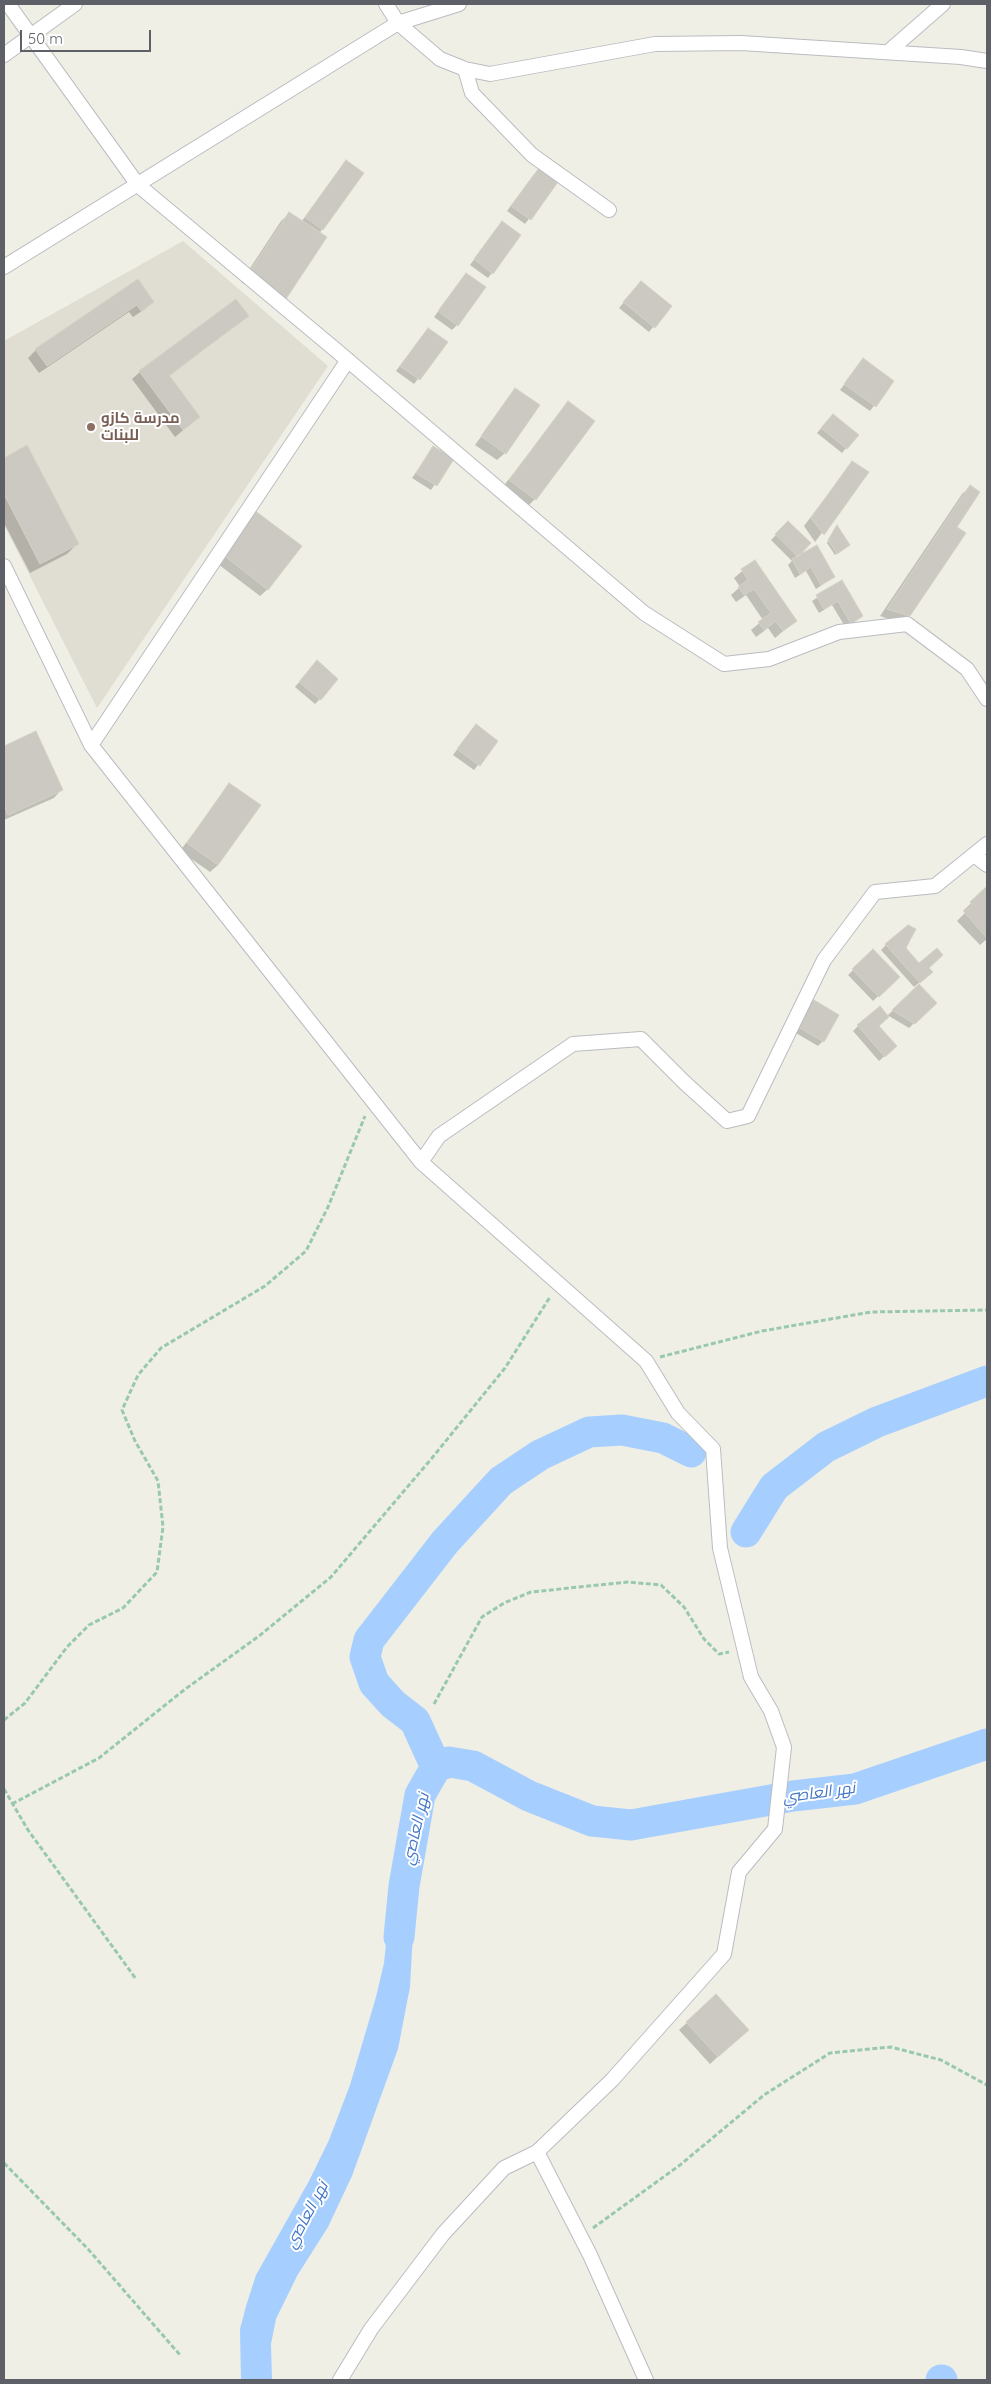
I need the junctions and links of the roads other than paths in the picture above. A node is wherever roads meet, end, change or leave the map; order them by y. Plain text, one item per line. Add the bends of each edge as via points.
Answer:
1 (8, 4) edge
2 (75, 4) edge
3 (386, 4) edge
4 (459, 4) edge
5 (943, 4) edge
6 (398, 23) junction
7 (32, 36) junction
8 (888, 52) junction
9 (4, 55) edge
10 (987, 61) edge
11 (465, 69) junction
12 (138, 185) junction
13 (609, 210) dead end
14 (4, 267) edge
15 (348, 360) junction
16 (4, 566) edge
17 (987, 700) edge
18 (91, 745) junction
19 (987, 844) edge
20 (974, 855) junction
21 (987, 865) edge
22 (421, 1162) junction
23 (537, 2152) junction
24 (340, 2380) edge
25 (646, 2380) edge

1 - 7 street
2 - 7 street
3 - 6 street
4 - 6 street
5 - 8 street
6 - 11 street via 440,59
6 - 12 street
7 - 9 street
7 - 12 street
8 - 10 street
8 - 11 street via 741,43 654,44 490,74
11 - 13 street via 472,92 532,155
12 - 14 street
12 - 15 street
15 - 17 street via 644,613 724,664 769,659 839,632 907,624 967,669
15 - 18 street
16 - 18 street
18 - 22 street
19 - 20 street
20 - 21 street
20 - 22 street via 935,886 875,892 824,960 748,1116 727,1121 641,1039 573,1044 439,1136
22 - 23 street via 646,1361 678,1412 713,1449 720,1548 744,1649 751,1677 771,1711 784,1747 774,1829 740,1872 724,1954 612,2080
23 - 24 street via 504,2168 443,2234 370,2329
23 - 25 street via 581,2237

